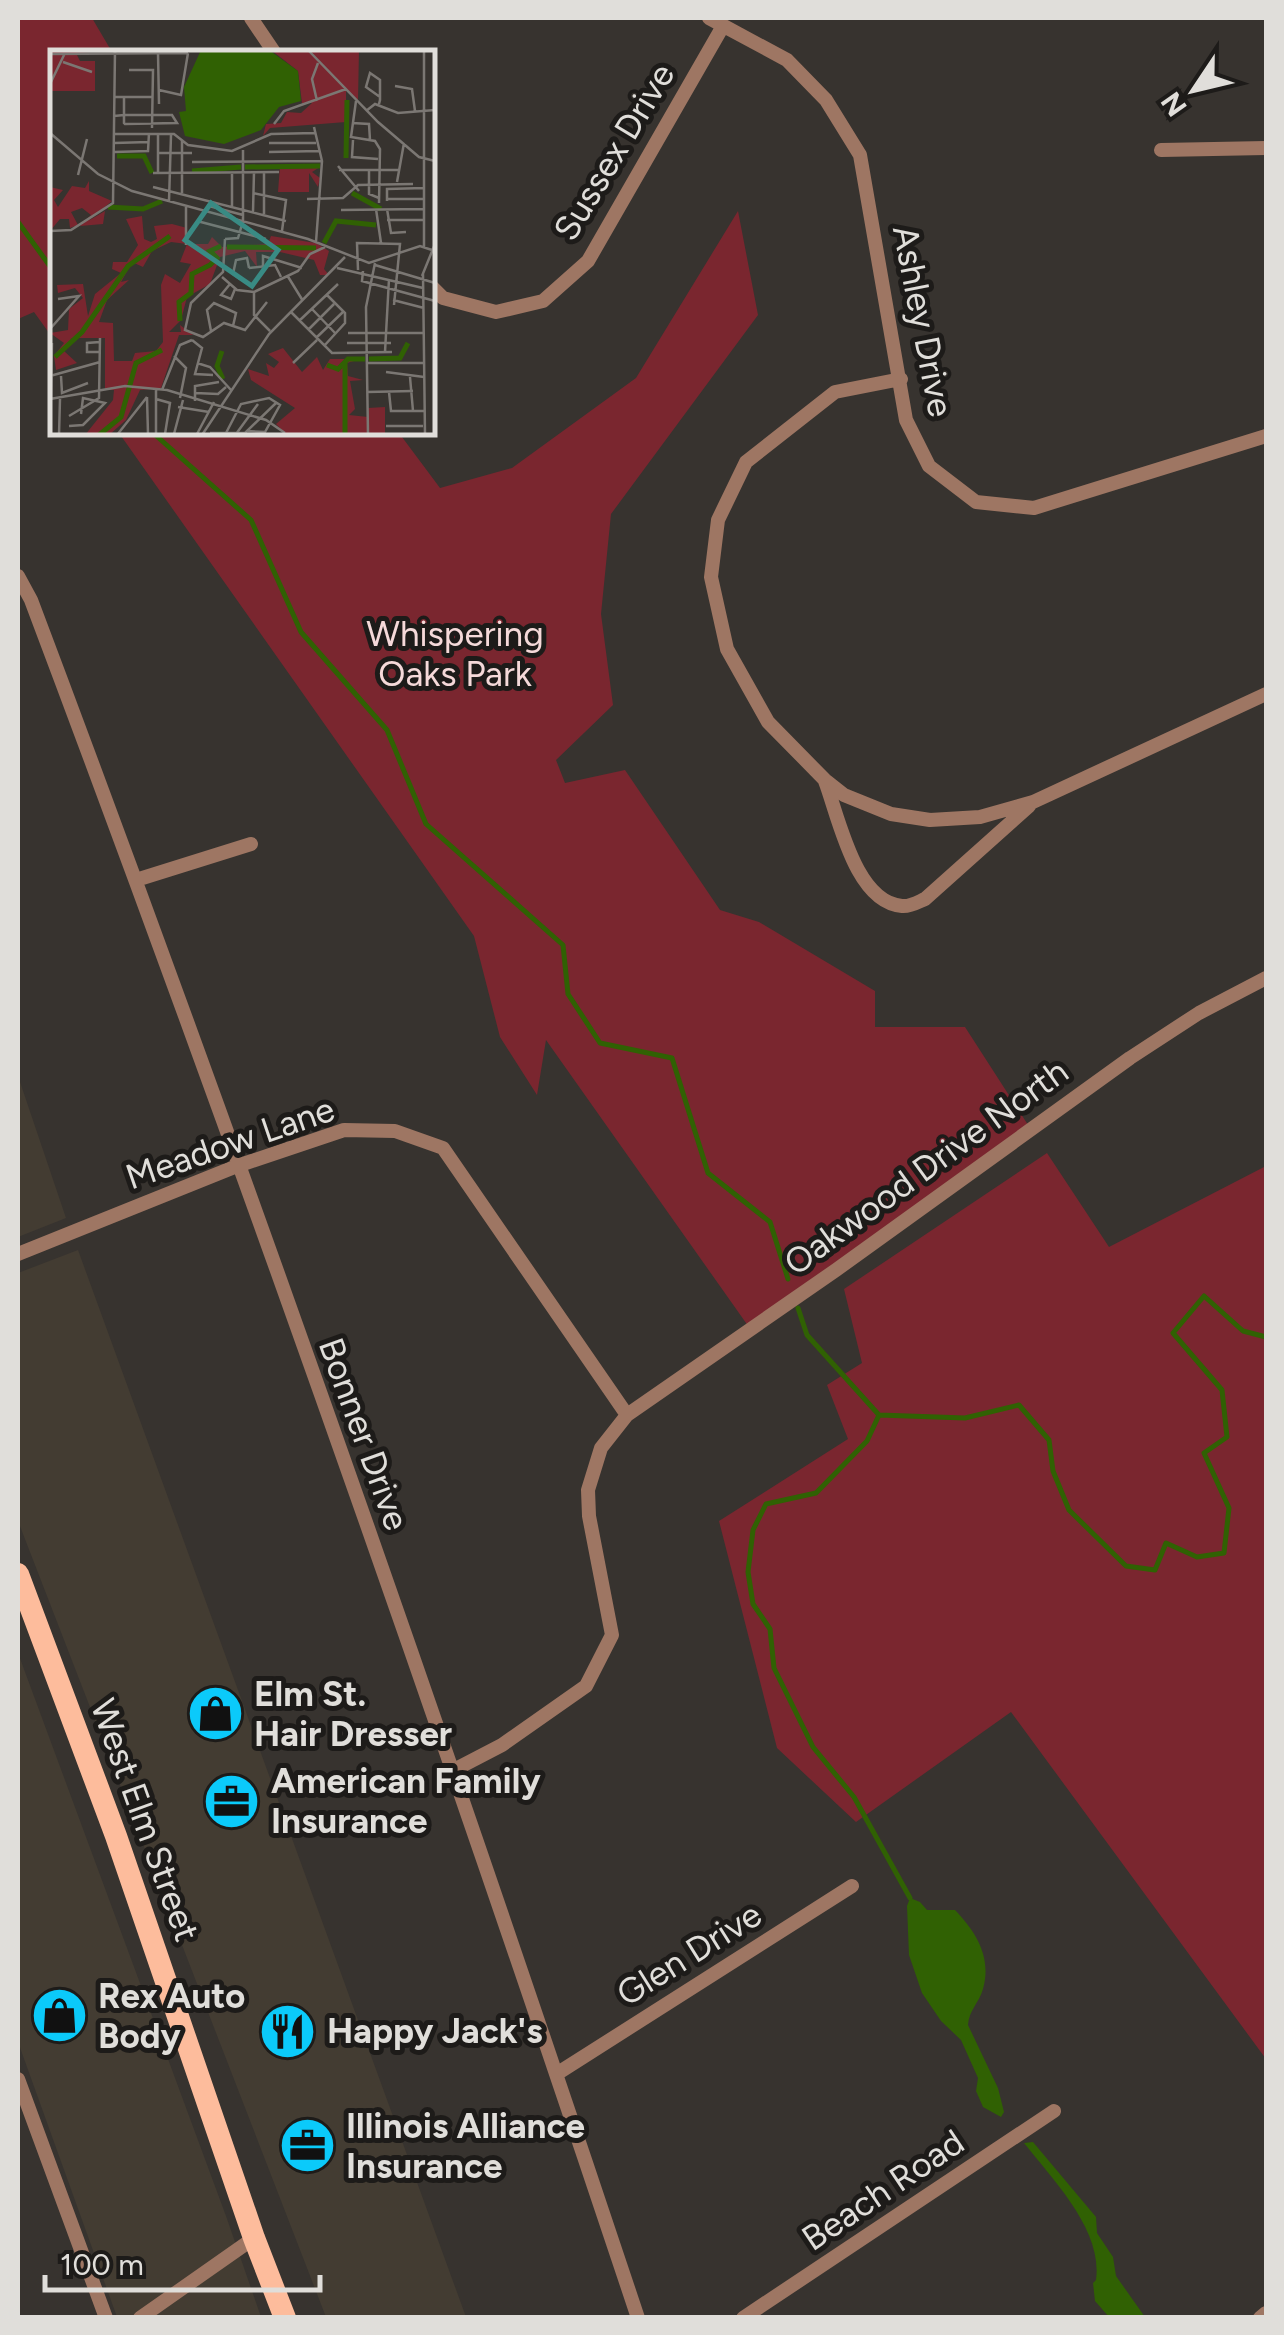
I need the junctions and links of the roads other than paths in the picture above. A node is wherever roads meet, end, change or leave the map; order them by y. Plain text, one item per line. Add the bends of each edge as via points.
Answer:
1 (251, 18) edge
2 (709, 18) edge
3 (723, 26) junction
4 (273, 50) edge
5 (1266, 148) edge
6 (1161, 150) dead end
7 (435, 291) edge
8 (901, 378) junction
9 (1266, 436) edge
10 (18, 576) edge
11 (1266, 694) edge
12 (825, 780) junction
13 (1033, 802) junction
14 (252, 844) dead end
15 (136, 880) junction
16 (1266, 978) edge
17 (238, 1166) junction
18 (18, 1254) edge
19 (627, 1414) junction
20 (18, 1574) edge
21 (452, 1771) junction
22 (852, 1886) dead end
23 (558, 2073) junction
24 (18, 2079) edge
25 (1054, 2111) dead end
26 (254, 2238) junction
27 (1266, 2313) edge
28 (106, 2318) edge
29 (140, 2318) edge
30 (284, 2318) edge
31 (638, 2318) edge
32 (744, 2318) edge
33 (1260, 2318) edge

1 - 4 street
2 - 3 street, Ashley Drive
3 - 7 street, Sussex Drive via 588,260 544,301 496,312
3 - 8 street, Ashley Drive via 787,60 826,100 860,155
5 - 6 street
8 - 9 street, Ashley Drive via 906,420 929,466 976,502 1034,508
8 - 12 street via 835,392 746,462 718,520 710,577 728,649 768,722
10 - 15 street, Bonner Drive
11 - 13 street
12 - 13 street via 862,804 930,820 980,817
12 - 13 street via 867,886 905,907 925,899
14 - 15 street
15 - 17 street, Bonner Drive
16 - 19 street, Oakwood Drive North via 1198,1012 1130,1058
17 - 18 street, Meadow Lane
17 - 19 street, Meadow Lane via 344,1130 395,1130 444,1148
17 - 21 street, Bonner Drive
19 - 21 street via 601,1448 588,1490 612,1635 586,1686
20 - 26 main road, West Elm Street
21 - 23 street, Bonner Drive
22 - 23 street, Glen Drive
23 - 31 street, Bonner Drive
24 - 28 street
25 - 32 street, Beach Road
26 - 29 street
26 - 30 main road, West Elm Street
27 - 33 street

